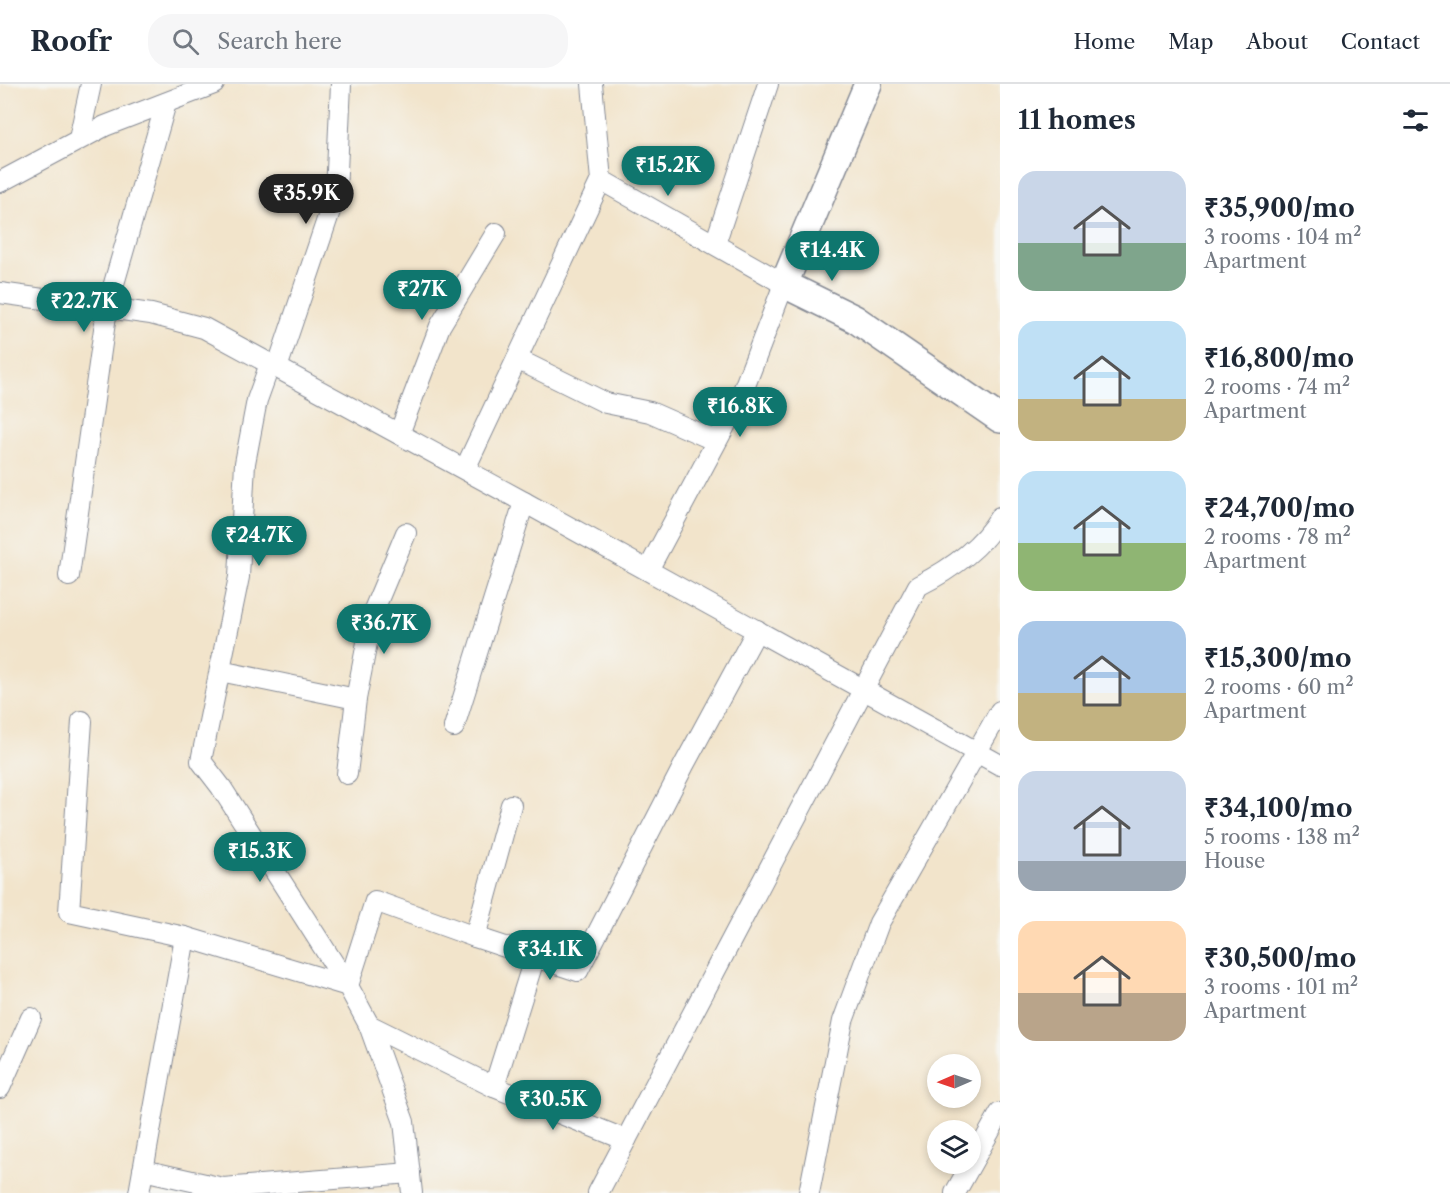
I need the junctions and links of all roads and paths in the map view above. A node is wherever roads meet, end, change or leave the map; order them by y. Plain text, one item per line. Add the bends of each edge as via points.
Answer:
1 (91, 84) edge
2 (214, 84) edge
3 (341, 84) edge
4 (592, 84) edge
5 (768, 84) edge
6 (868, 84) edge
7 (166, 103) junction
8 (79, 139) junction
9 (602, 180) junction
10 (0, 182) edge
11 (496, 234) dead end
12 (715, 244) junction
13 (784, 284) junction
14 (0, 293) edge
15 (107, 308) junction
16 (517, 359) junction
17 (274, 366) junction
18 (1000, 419) edge
19 (399, 434) junction
20 (716, 441) junction
21 (465, 469) junction
22 (524, 502) junction
23 (1000, 517) edge
24 (406, 533) dead end
25 (648, 570) junction
26 (69, 576) dead end
27 (757, 630) junction
28 (220, 671) junction
29 (864, 690) junction
30 (356, 699) junction
31 (1000, 711) edge
32 (82, 721) dead end
33 (454, 727) dead end
34 (976, 752) junction
35 (1000, 765) edge
36 (347, 774) dead end
37 (511, 805) dead end
38 (185, 937) junction
39 (475, 937) junction
40 (535, 956) junction
41 (348, 986) junction
42 (31, 1018) dead end
43 (369, 1025) junction
44 (494, 1087) junction
45 (0, 1088) edge
46 (1000, 1113) edge
47 (626, 1140) junction
48 (143, 1170) junction
49 (411, 1183) edge
50 (139, 1193) edge
51 (598, 1193) edge
52 (809, 1193) edge
53 (955, 1193) edge

1 - 8 street
2 - 7 street
3 - 17 street via 336,193
4 - 9 street
5 - 12 street
6 - 13 street
7 - 8 street
7 - 15 street
8 - 10 street
9 - 12 street
9 - 16 street
11 - 19 street via 440,326
12 - 13 street
13 - 18 street via 855,319
13 - 20 street via 741,396
14 - 15 street
15 - 17 street via 152,314 204,328
15 - 26 street
16 - 20 street via 606,403 650,412
16 - 21 street
17 - 19 street
17 - 28 street via 257,400 245,463 239,577
19 - 21 street
20 - 25 street
21 - 22 street
22 - 25 street
22 - 33 street
23 - 29 street via 990,534 941,575 918,586
24 - 30 street via 373,612
25 - 27 street
27 - 29 street
27 - 40 street via 578,970
28 - 30 street
28 - 41 street via 201,761
29 - 34 street
29 - 47 street
30 - 36 street
31 - 34 street
32 - 38 street via 69,912
34 - 35 street
34 - 52 street via 879,923 843,1021
37 - 39 street
38 - 41 street
38 - 48 street
39 - 40 street
39 - 41 street via 375,901
40 - 44 street
41 - 43 street
42 - 45 street
43 - 44 street
43 - 49 street via 404,1122
44 - 47 street
46 - 53 street
47 - 51 street
48 - 49 street via 223,1188
48 - 50 street

